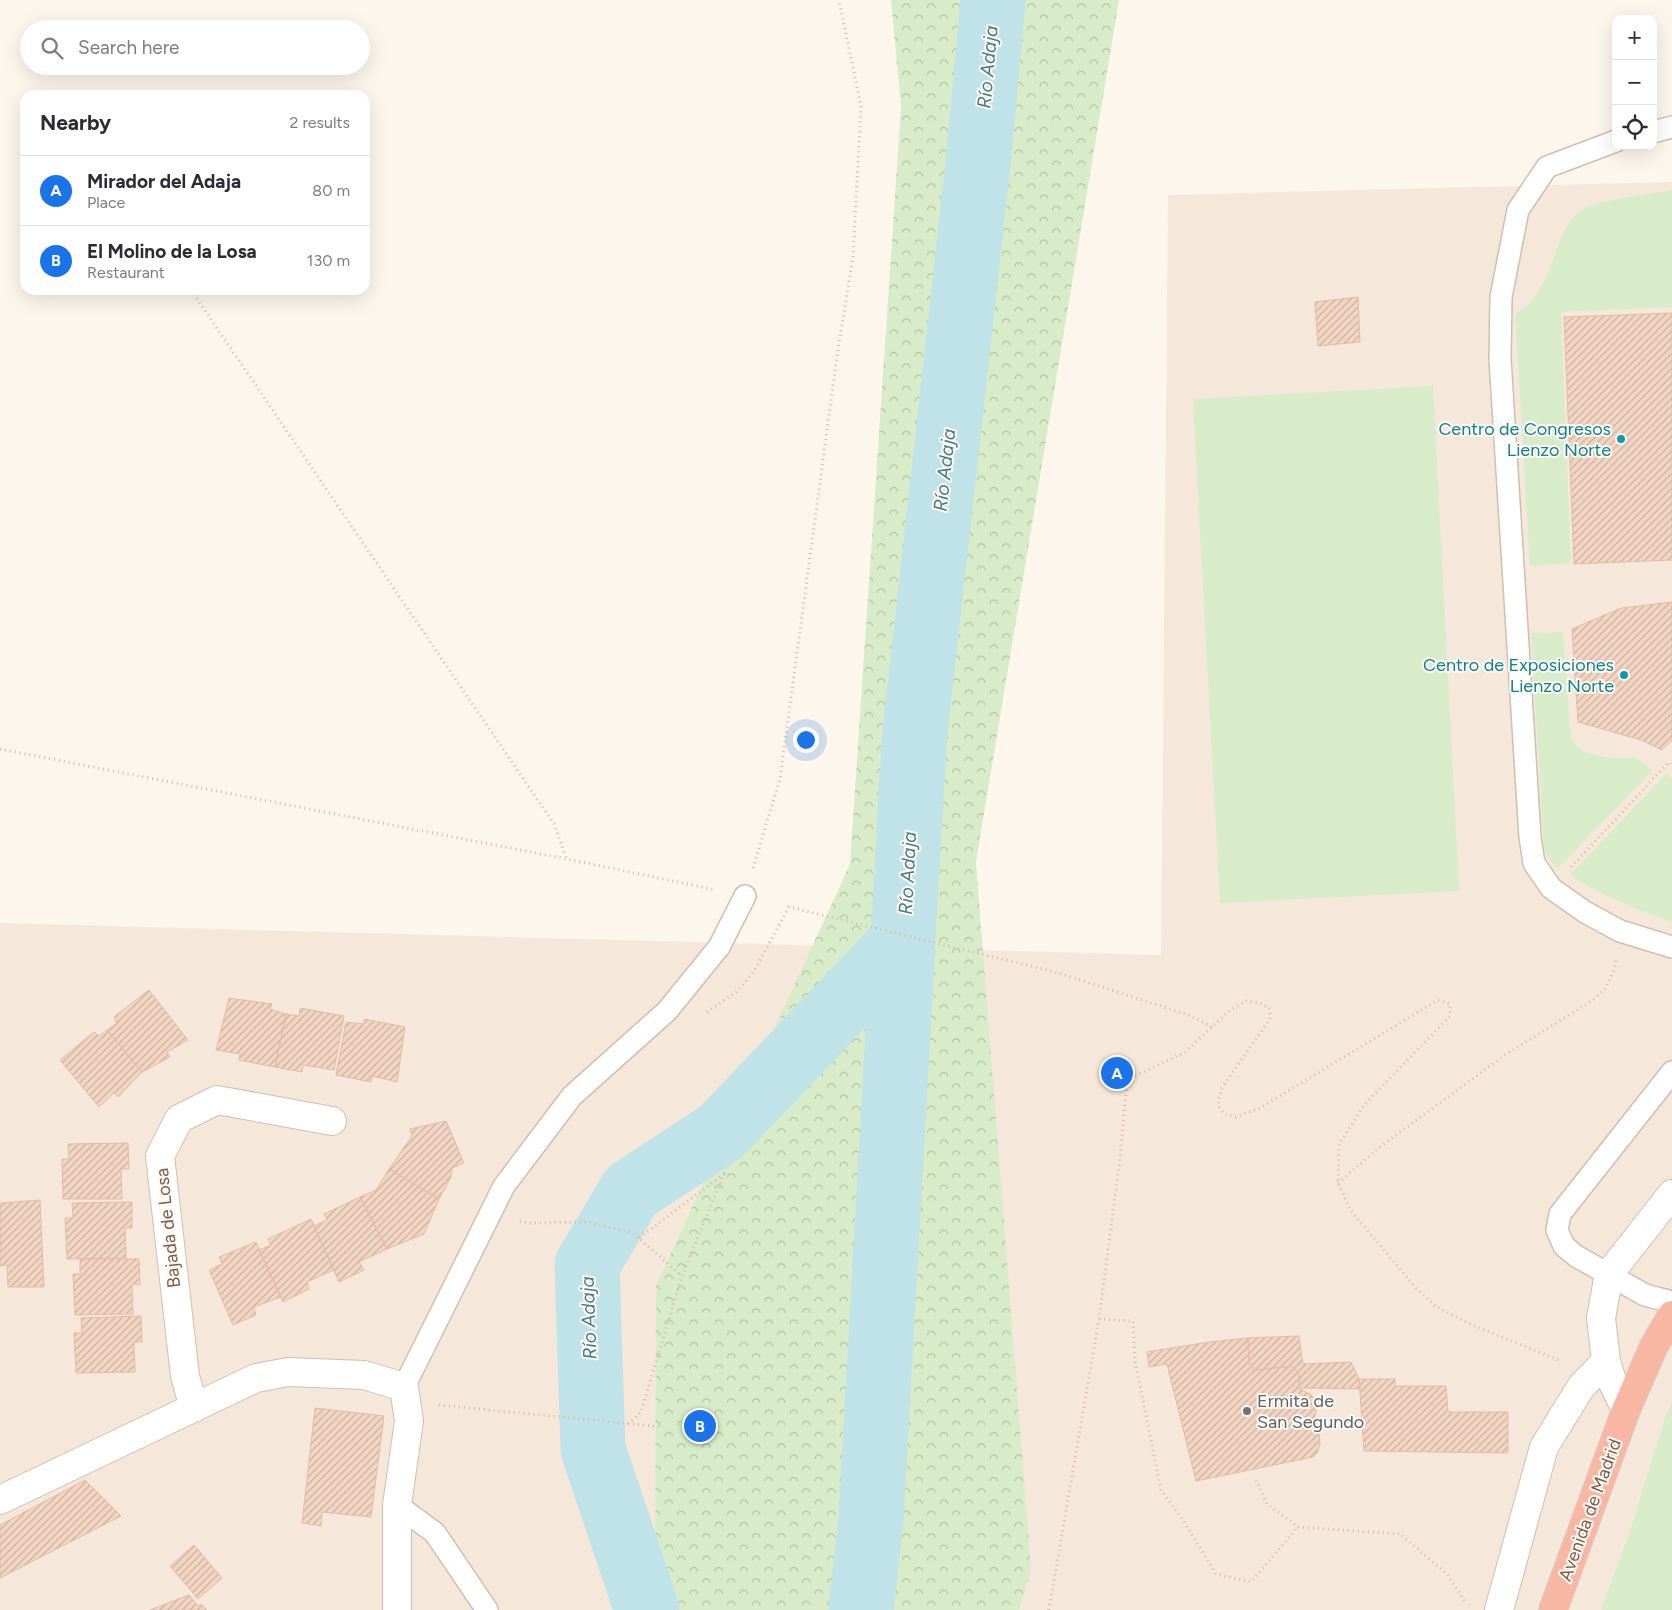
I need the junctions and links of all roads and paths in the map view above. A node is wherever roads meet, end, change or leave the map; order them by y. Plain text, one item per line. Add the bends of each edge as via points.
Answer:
1 (839, 0) edge
2 (1672, 127) edge
3 (1657, 131) edge
4 (1612, 143) edge
5 (194, 295) edge
6 (0, 749) edge
7 (1671, 760) edge
8 (1672, 767) edge
9 (567, 859) junction
10 (1551, 888) junction
11 (745, 896) junction
12 (1620, 930) junction
13 (1672, 947) edge
14 (736, 992) dead end
15 (1212, 1026) junction
16 (1672, 1072) edge
17 (332, 1121) dead end
18 (1338, 1183) junction
19 (1672, 1194) edge
20 (492, 1211) junction
21 (639, 1238) junction
22 (1609, 1274) junction
23 (682, 1276) junction
24 (1672, 1302) edge
25 (1672, 1315) edge
26 (1099, 1319) junction
27 (1597, 1370) junction
28 (405, 1394) junction
29 (194, 1408) junction
30 (1626, 1410) junction
31 (628, 1424) junction
32 (662, 1427) dead end
33 (1256, 1480) dead end
34 (0, 1500) edge
35 (398, 1505) junction
36 (1298, 1527) junction
37 (397, 1610) edge
38 (487, 1610) edge
39 (1049, 1610) edge
40 (1471, 1610) edge
41 (1499, 1610) edge
42 (1553, 1610) edge

1 - 11 path via 861,106 853,257 780,779
2 - 3 lane
4 - 10 lane via 1547,167 1518,210 1502,297 1500,359 1530,837 1534,863
5 - 9 path via 554,824
6 - 9 path
7 - 8 path
7 - 10 path
9 - 11 path
10 - 12 lane via 1585,912
11 - 20 lane via 719,947 667,1011 572,1096 504,1186
12 - 13 lane
12 - 18 path via 1614,970 1606,988 1593,1000 1505,1055 1380,1147
14 - 15 path via 754,972 789,906 1059,973 1191,1016
15 - 18 path via 1246,1001 1260,1002 1270,1009 1270,1019 1221,1089 1218,1105 1224,1114 1236,1116 1260,1108 1438,1000 1450,1004 1450,1016 1365,1104 1339,1144
15 - 26 path via 1185,1052 1127,1080
16 - 22 lane via 1560,1214 1557,1230 1564,1246
17 - 29 street, Bajada de Losa via 217,1100 179,1119 160,1156 184,1376
18 - 27 path via 1351,1211 1435,1306 1470,1324 1568,1364
19 - 22 street
20 - 21 path via 528,1223 587,1222 633,1233
20 - 28 lane
21 - 23 path
21 - 23 path via 724,1174
22 - 24 lane via 1645,1295
22 - 27 street
23 - 31 path via 641,1412
25 - 30 highway, Avenida de Madrid via 1654,1346
26 - 36 path via 1133,1320 1136,1361 1161,1490 1184,1520 1216,1574 1251,1582
26 - 39 path
27 - 30 street via 1612,1380
27 - 41 street via 1580,1387 1544,1446
28 - 29 street via 364,1375 288,1372 256,1378
28 - 31 path via 572,1419
28 - 35 street via 409,1421
29 - 34 street
30 - 42 highway, Avenida de Madrid
31 - 32 path
33 - 36 path via 1267,1504
35 - 37 street
35 - 38 lane via 435,1533
36 - 40 path via 1400,1534 1447,1574

